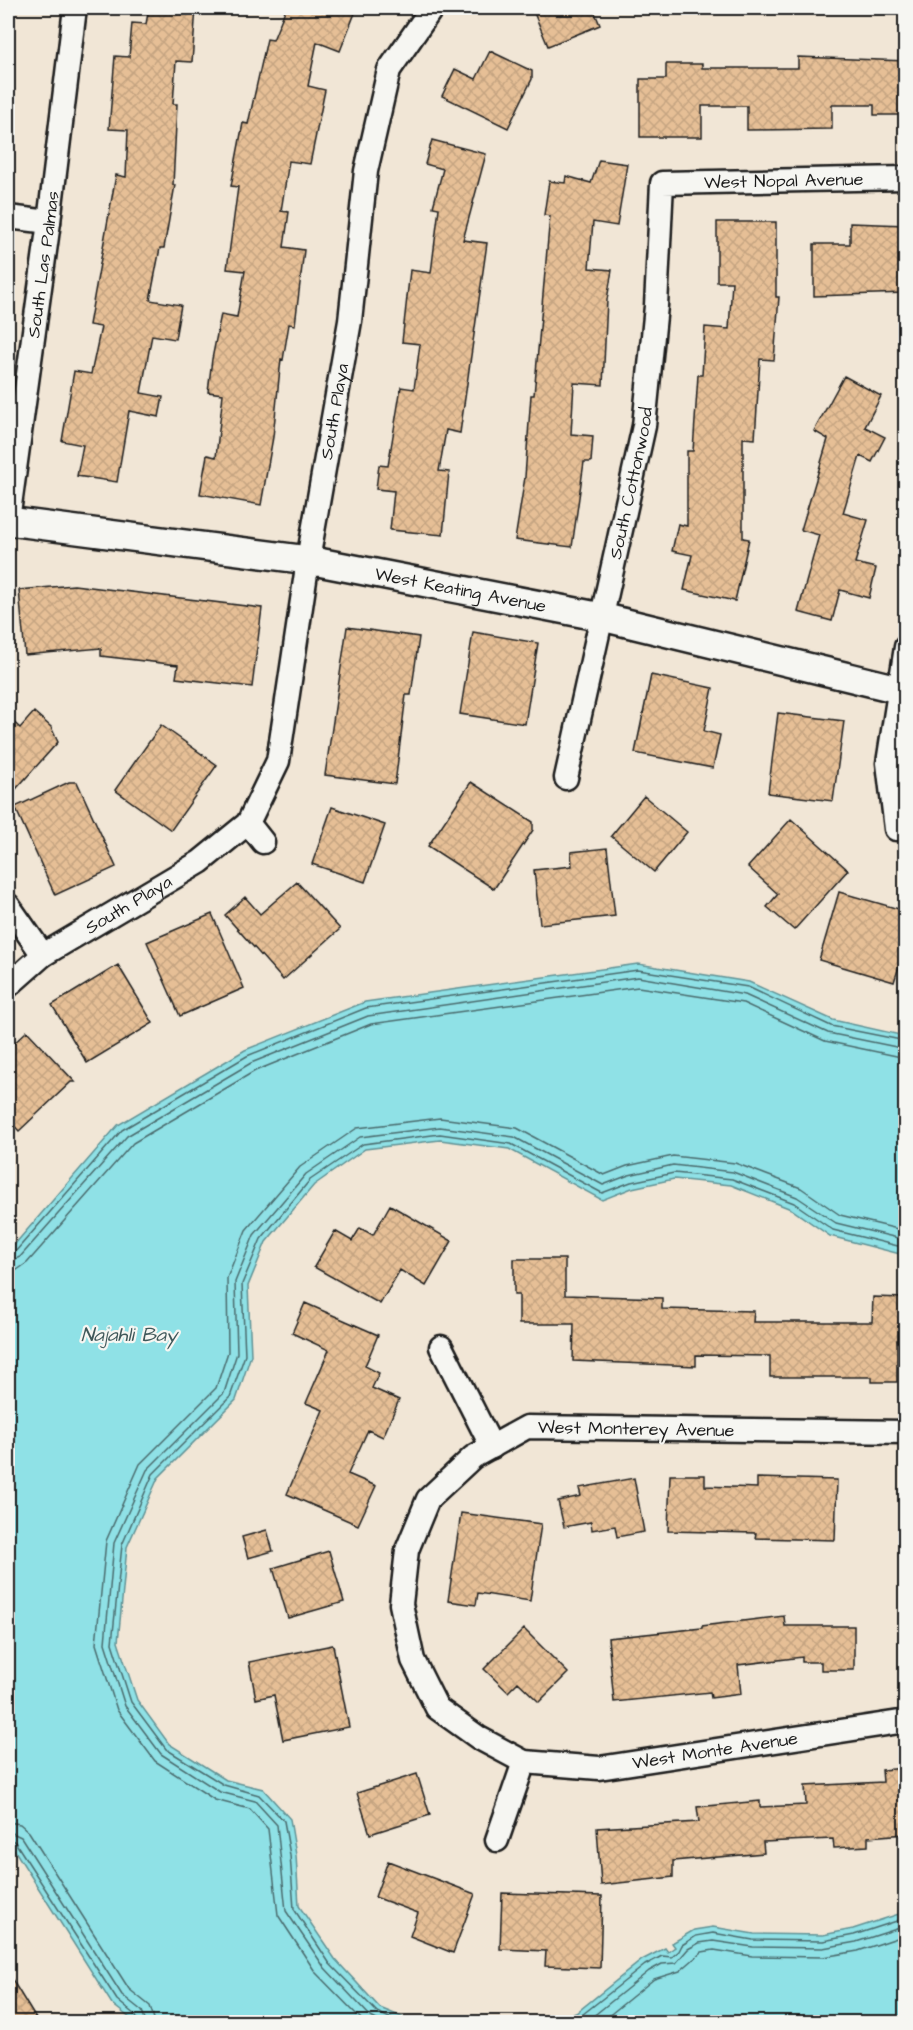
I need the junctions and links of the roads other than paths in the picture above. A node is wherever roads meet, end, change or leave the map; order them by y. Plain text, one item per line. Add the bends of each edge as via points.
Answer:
1 (75, 8) edge
2 (432, 8) edge
3 (906, 178) edge
4 (662, 183) joint
5 (8, 217) edge
6 (49, 222) junction
7 (8, 521) edge
8 (308, 560) junction
9 (602, 617) junction
10 (906, 647) edge
11 (903, 690) edge
12 (566, 778) dead end
13 (248, 823) junction
14 (896, 829) dead end
15 (263, 842) dead end
16 (8, 905) edge
17 (44, 955) junction
18 (8, 986) edge
19 (441, 1347) dead end
20 (906, 1432) edge
21 (492, 1447) junction
22 (401, 1604) joint
23 (906, 1721) edge
24 (524, 1762) junction
25 (497, 1840) dead end

1 - 6 street, South Las Palmas
2 - 8 street, South Playa via 389,70 376,126 366,171 350,321
3 - 4 street, West Nopal Avenue
4 - 9 street, South Cottonwood via 656,306 644,426
5 - 6 street
6 - 7 street, South Las Palmas
7 - 8 street, West Keating Avenue
8 - 9 street, West Keating Avenue
8 - 13 street, South Playa via 278,760
9 - 11 street, West Keating Avenue
9 - 12 street, South Cottonwood
10 - 11 street
11 - 14 street via 888,764
13 - 15 street
13 - 17 street, South Playa via 200,862
16 - 17 street
17 - 18 street, South Playa
19 - 21 street
20 - 21 street, West Monterey Avenue via 527,1427
21 - 22 street, West Monterey Avenue via 473,1457 428,1499 407,1550
22 - 24 street, West Monte Avenue via 413,1660 437,1708 479,1738
23 - 24 street, West Monte Avenue via 599,1768
24 - 25 street

